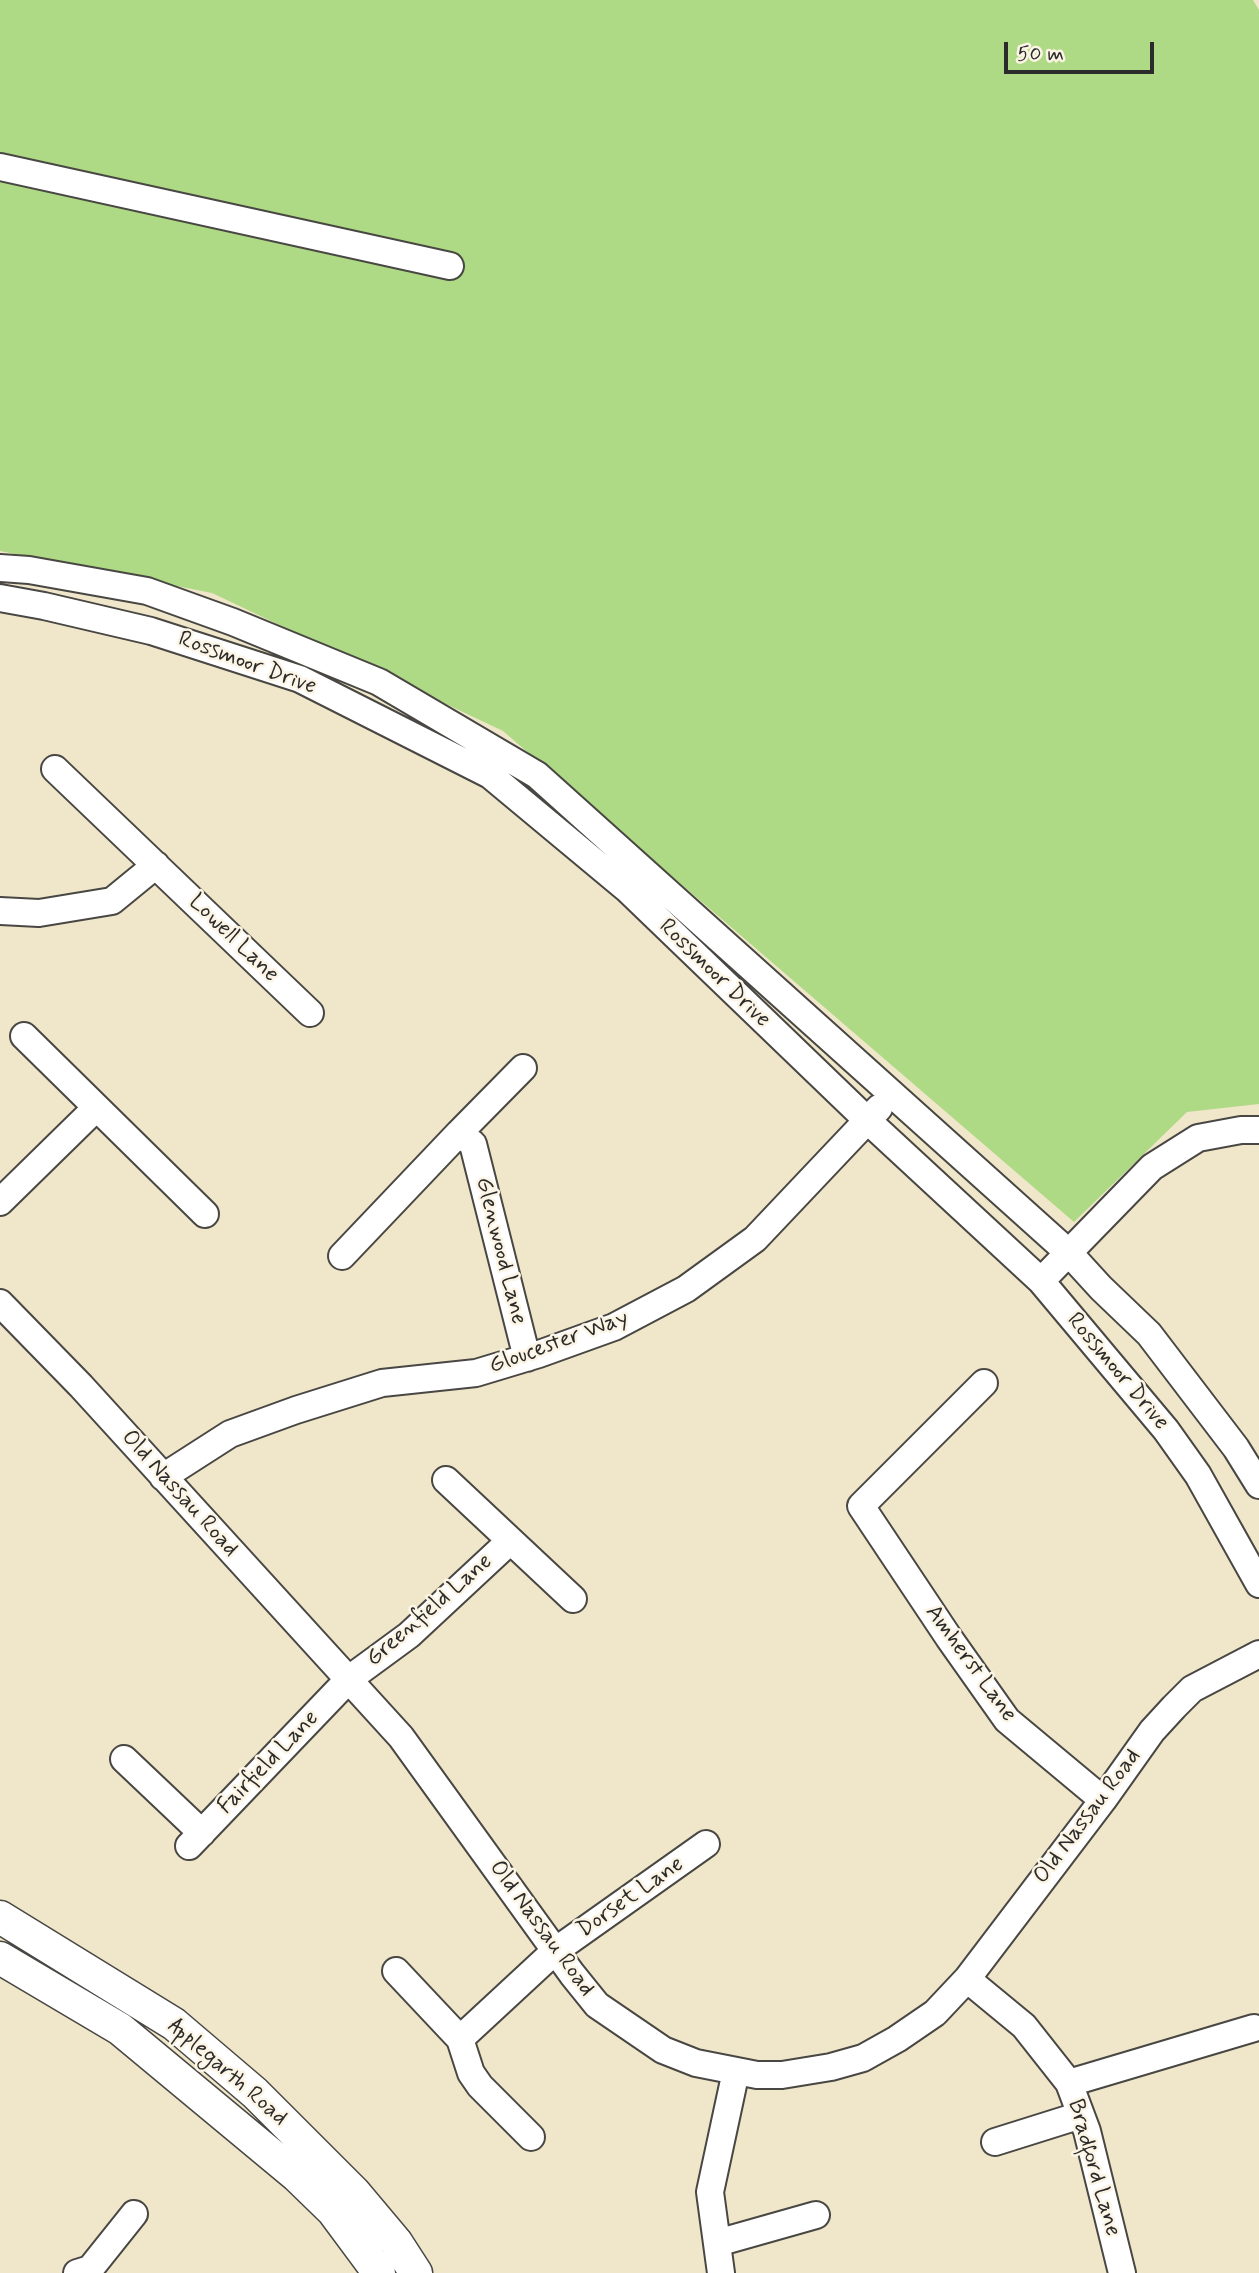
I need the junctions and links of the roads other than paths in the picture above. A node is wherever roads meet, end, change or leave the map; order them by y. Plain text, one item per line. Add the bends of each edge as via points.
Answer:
1 (0, 167) edge
2 (450, 266) dead end
3 (0, 568) edge
4 (0, 598) edge
5 (55, 769) dead end
6 (156, 865) junction
7 (0, 911) edge
8 (310, 1013) dead end
9 (24, 1036) dead end
10 (523, 1068) dead end
11 (892, 1094) junction
12 (96, 1108) junction
13 (867, 1120) junction
14 (1259, 1130) edge
15 (466, 1138) junction
16 (0, 1202) edge
17 (205, 1214) dead end
18 (1069, 1253) junction
19 (342, 1256) dead end
20 (1041, 1281) junction
21 (0, 1303) edge
22 (527, 1358) junction
23 (984, 1383) dead end
24 (163, 1477) junction
25 (446, 1480) dead end
26 (1259, 1485) edge
27 (510, 1541) junction
28 (1259, 1584) edge
29 (573, 1599) dead end
30 (1259, 1654) edge
31 (349, 1679) junction
32 (124, 1759) dead end
33 (1103, 1800) junction
34 (706, 1844) dead end
35 (0, 1917) edge
36 (555, 1951) junction
37 (0, 1958) edge
38 (396, 1971) dead end
39 (967, 1979) junction
40 (1254, 2028) dead end
41 (460, 2039) junction
42 (736, 2071) junction
43 (1069, 2083) junction
44 (1081, 2115) junction
45 (531, 2137) dead end
46 (995, 2142) dead end
47 (134, 2214) dead end
48 (816, 2215) dead end
49 (714, 2264) edge
50 (77, 2273) edge
51 (379, 2273) edge
52 (416, 2273) edge
53 (1122, 2273) edge

1 - 2 street
3 - 11 street, Rossmoor Drive via 146,590 233,622 379,682 526,768
4 - 13 street, Rossmoor Drive via 151,631 300,679 490,775 626,889
5 - 6 street, Lowell Lane
6 - 7 street via 112,901 39,913
6 - 8 street, Lowell Lane
9 - 12 street
10 - 15 street
11 - 13 street, Gloucester Way
11 - 18 street, Rossmoor Drive
12 - 16 street
12 - 17 street
13 - 20 street, Rossmoor Drive
13 - 22 street, Gloucester Way via 755,1239 686,1289 614,1327
14 - 18 street via 1198,1138 1152,1167
15 - 19 street
15 - 22 street, Glenwood Lane
18 - 20 street
18 - 26 street, Rossmoor Drive via 1149,1334
20 - 28 street, Rossmoor Drive via 1198,1475
21 - 24 street, Old Nassau Road
22 - 24 street, Gloucester Way via 476,1373 382,1383 296,1410 230,1434
23 - 33 street, Amherst Lane via 861,1506 1007,1720
24 - 31 street, Old Nassau Road
25 - 27 street, Greenfield Lane
27 - 29 street, Greenfield Lane
27 - 31 street, Greenfield Lane via 409,1635
30 - 33 street, Old Nassau Road via 1192,1689 1152,1731
31 - 32 street, Fairfield Lane via 195,1839
31 - 36 street, Old Nassau Road via 401,1737
33 - 39 street, Old Nassau Road
34 - 36 street, Dorset Lane
35 - 52 main road, Applegarth Road via 174,2024 255,2093 354,2192
36 - 41 street, Dorset Lane
36 - 42 street, Old Nassau Road via 597,2005 632,2030 695,2063
37 - 51 main road, Applegarth Road via 120,2029 276,2158 333,2211
38 - 41 street
39 - 42 street, Old Nassau Road via 935,2013 863,2058 782,2075
39 - 43 street, Bradford Lane via 1024,2026
40 - 43 street
41 - 45 street via 480,2086
42 - 49 street via 709,2192
43 - 44 street, Bradford Lane
44 - 46 street
44 - 53 street, Bradford Lane
47 - 50 street via 90,2269
48 - 49 street

